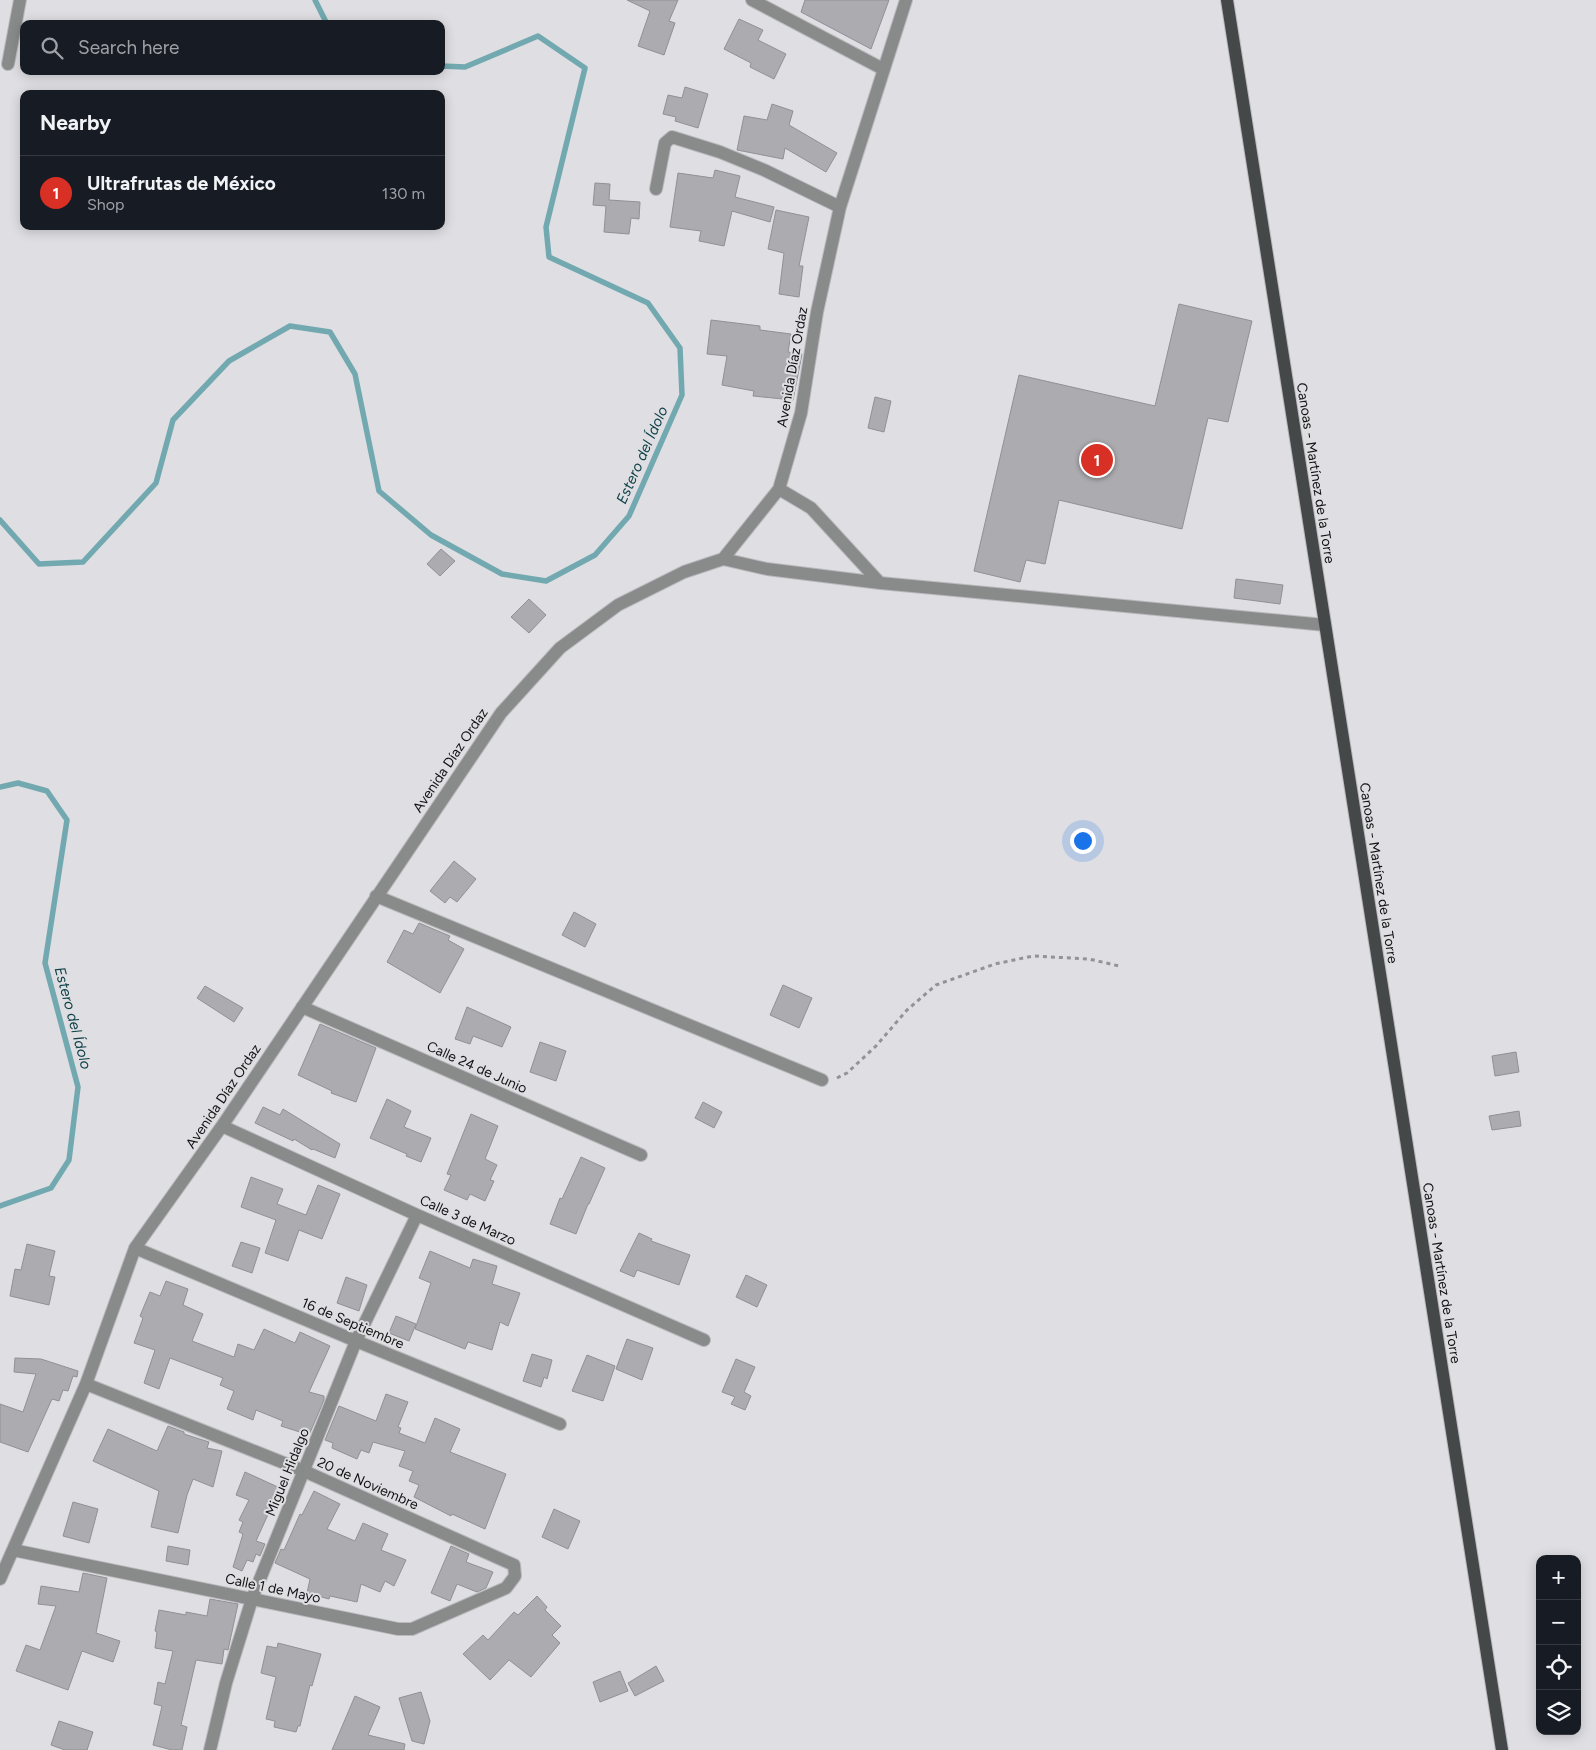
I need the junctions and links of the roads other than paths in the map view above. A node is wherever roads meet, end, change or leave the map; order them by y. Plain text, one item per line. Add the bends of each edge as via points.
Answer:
1 (20, 0) edge
2 (752, 0) edge
3 (906, 0) edge
4 (1227, 0) edge
5 (8, 64) dead end
6 (883, 70) junction
7 (656, 189) dead end
8 (840, 207) junction
9 (779, 490) junction
10 (723, 559) junction
11 (880, 583) junction
12 (1325, 625) junction
13 (376, 896) junction
14 (302, 1006) junction
15 (822, 1080) road end
16 (222, 1126) junction
17 (641, 1155) dead end
18 (417, 1214) junction
19 (135, 1248) junction
20 (704, 1340) dead end
21 (356, 1341) junction
22 (86, 1384) junction
23 (560, 1424) dead end
24 (304, 1471) junction
25 (13, 1550) junction
26 (515, 1576) joint
27 (0, 1579) edge
28 (252, 1599) junction
29 (210, 1750) edge
30 (1502, 1750) edge

1 - 5 street
2 - 6 street
3 - 6 street, Avenida Díaz Ordaz
4 - 12 main road, Canoas - Martínez de la Torre
6 - 8 street, Avenida Díaz Ordaz
7 - 8 street via 665,143 672,137 764,170
8 - 9 street, Avenida Díaz Ordaz via 817,312 801,414
9 - 10 street, Avenida Díaz Ordaz
9 - 11 street via 811,508
10 - 11 street via 767,569
10 - 13 street, Avenida Díaz Ordaz via 684,572 618,605 560,648 500,713
11 - 12 street
12 - 30 main road, Canoas - Martínez de la Torre
13 - 14 street, Avenida Díaz Ordaz
13 - 15 street
14 - 16 street, Avenida Díaz Ordaz
14 - 17 street, Calle 24 de Junio
16 - 18 street, Calle 3 de Marzo
16 - 19 street, Avenida Díaz Ordaz
18 - 20 street, Calle 3 de Marzo
18 - 21 street, Miguel Hidalgo
19 - 21 street, 16 de Septiembre
19 - 22 street, Avenida Díaz Ordaz
21 - 23 street, 16 de Septiembre
21 - 24 street, Miguel Hidalgo
22 - 24 street, 20 de Noviembre
22 - 25 street, Avenida Díaz Ordaz
24 - 26 street, 20 de Noviembre via 514,1565
24 - 28 street, Miguel Hidalgo
25 - 27 street, Avenida Díaz Ordaz
25 - 28 street, Calle 1 de Mayo
26 - 28 street, Calle 1 de Mayo via 506,1588 412,1629 398,1629
28 - 29 street, Miguel Hidalgo via 226,1683

